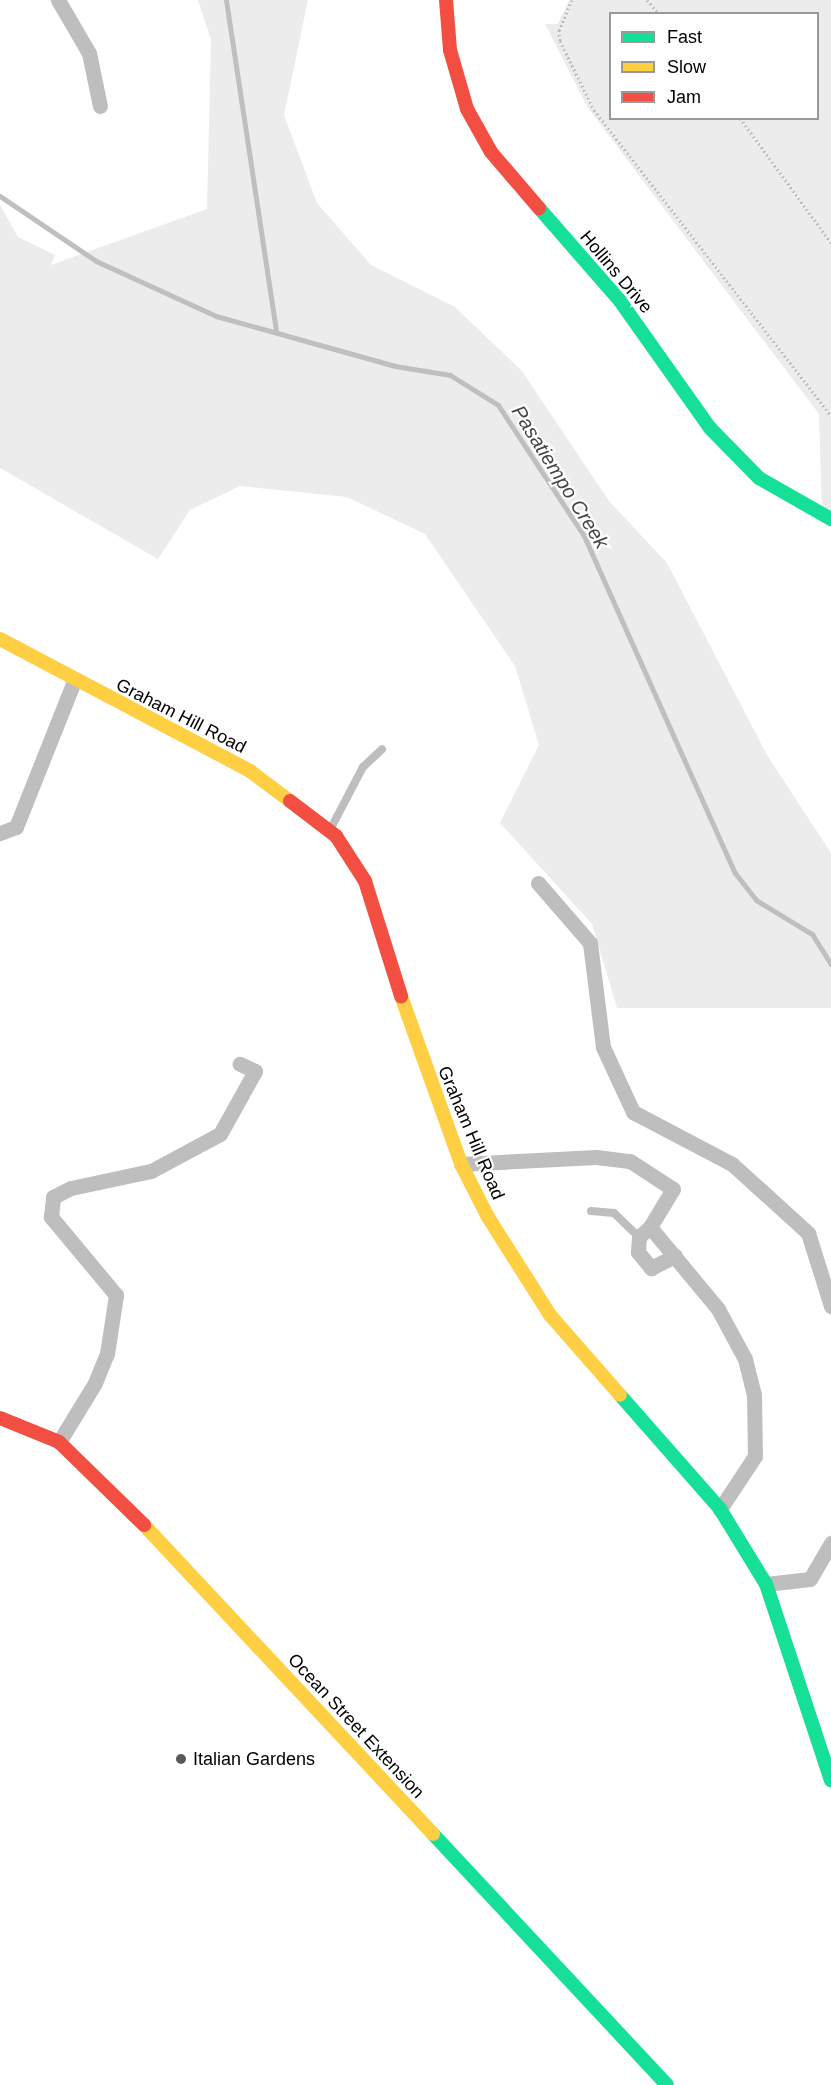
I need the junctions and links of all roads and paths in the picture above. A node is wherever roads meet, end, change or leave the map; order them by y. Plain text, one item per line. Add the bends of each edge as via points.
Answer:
1 (58, 0) edge
2 (446, 0) edge
3 (572, 0) edge
4 (646, 0) edge
5 (657, 12) edge
6 (100, 106) dead end
7 (741, 120) edge
8 (831, 243) edge
9 (831, 415) edge
10 (831, 519) edge
11 (0, 639) edge
12 (74, 681) junction
13 (382, 749) dead end
14 (330, 831) junction
15 (0, 833) edge
16 (538, 883) dead end
17 (240, 1064) dead end
18 (461, 1164) junction
19 (591, 1211) dead end
20 (644, 1232) junction
21 (675, 1256) junction
22 (831, 1306) edge
23 (0, 1418) edge
24 (59, 1442) junction
25 (720, 1509) junction
26 (831, 1543) edge
27 (766, 1584) junction
28 (831, 1781) edge
29 (667, 2085) edge

1 - 6 street via 89,54
2 - 10 street, Hollins Drive via 450,50 467,109 491,152 620,301 711,428 759,478
3 - 9 path via 559,30 560,41 594,110
4 - 5 path
7 - 8 path
11 - 12 street, Graham Hill Road
12 - 14 street, Graham Hill Road via 249,771
12 - 15 street via 16,828
13 - 14 lane via 363,767
14 - 18 street, Graham Hill Road via 364,881
16 - 22 street via 590,943 603,1047 633,1112 732,1164 808,1233
17 - 24 street via 255,1071 220,1134 151,1171 71,1188 53,1197 51,1217 116,1294 107,1354
18 - 20 street via 596,1157 630,1161 673,1189
18 - 25 street, Graham Hill Road via 516,1267 550,1315
19 - 20 lane via 614,1213
20 - 21 street
20 - 21 street via 638,1252 651,1268
21 - 25 street via 718,1309 745,1359 754,1394 755,1456
23 - 24 street, Ocean Street Extension
24 - 29 street, Ocean Street Extension via 112,1490
25 - 27 street, Graham Hill Road
26 - 27 street via 810,1579
27 - 28 street, Graham Hill Road

